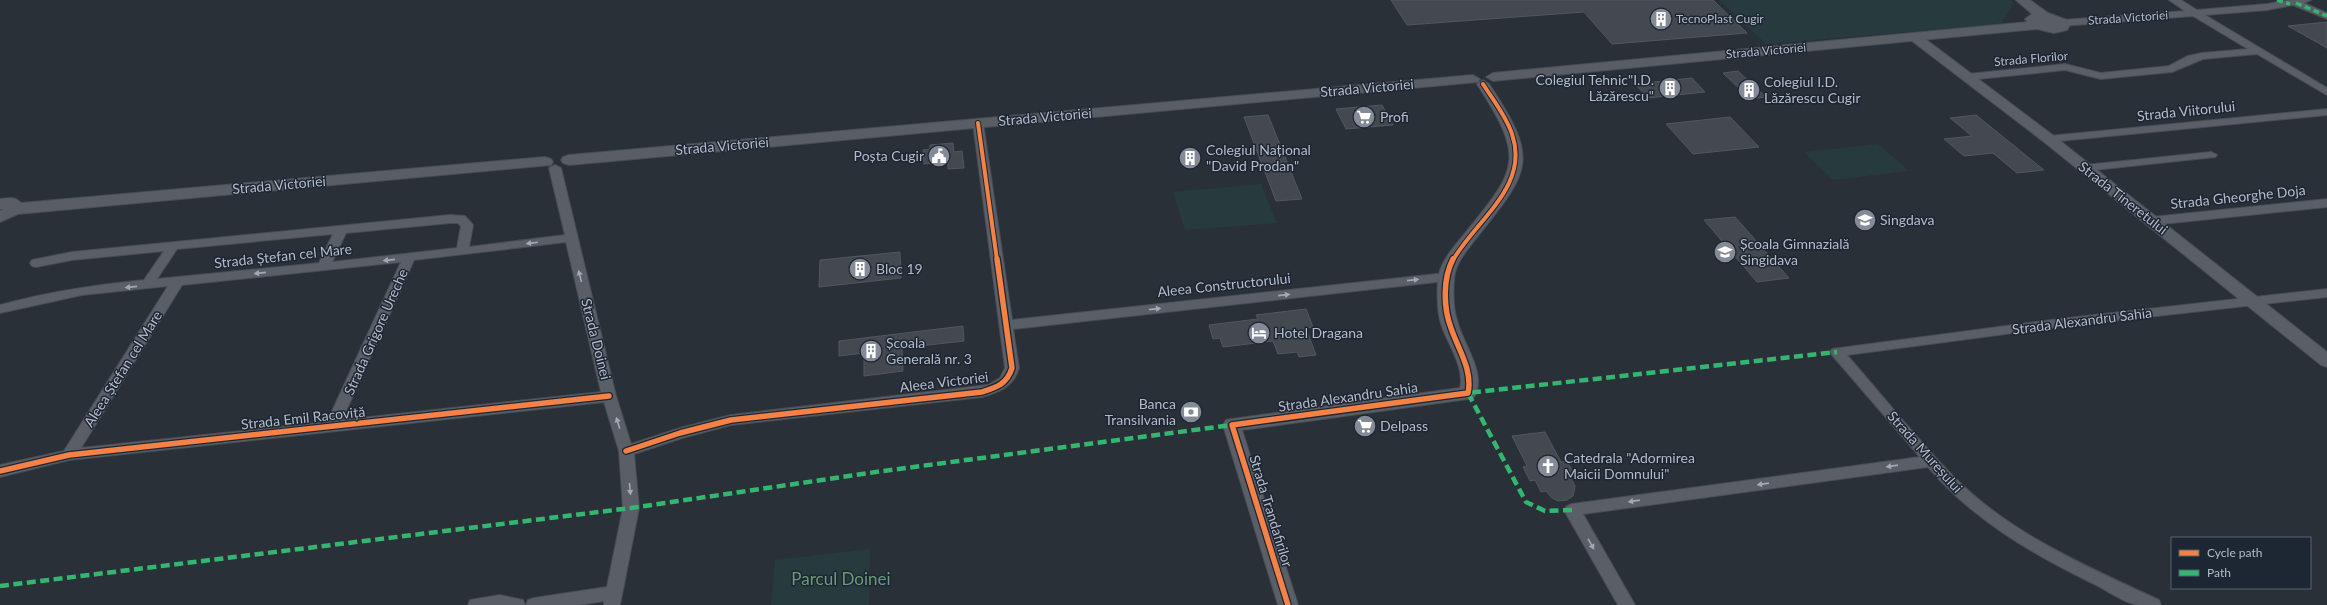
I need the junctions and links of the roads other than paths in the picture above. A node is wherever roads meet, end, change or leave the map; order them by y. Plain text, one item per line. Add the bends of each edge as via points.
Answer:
1 (2022, 0) edge
2 (2174, 0) edge
3 (2277, 0) edge
4 (2306, 0) edge
5 (2293, 4) junction
6 (2195, 13) junction
7 (2327, 16) edge
8 (2041, 21) junction
9 (2062, 23) joint
10 (1916, 38) junction
11 (2259, 51) junction
12 (1968, 77) junction
13 (1483, 80) junction
14 (2327, 92) edge
15 (2327, 112) edge
16 (978, 123) junction
17 (2049, 139) junction
18 (2210, 155) dead end
19 (550, 165) junction
20 (2085, 168) junction
21 (2327, 203) edge
22 (5, 210) edge
23 (2152, 221) junction
24 (342, 229) junction
25 (571, 238) junction
26 (173, 246) junction
27 (462, 252) junction
28 (409, 258) junction
29 (36, 263) dead end
30 (323, 267) junction
31 (1446, 277) junction
32 (177, 282) junction
33 (147, 285) junction
34 (2327, 293) edge
35 (2251, 300) junction
36 (0, 309) edge
37 (1006, 325) junction
38 (1837, 352) joint
39 (2327, 361) edge
40 (610, 396) junction
41 (1232, 425) joint
42 (332, 427) junction
43 (626, 451) junction
44 (69, 455) junction
45 (1931, 461) junction
46 (0, 471) edge
47 (613, 599) edge
48 (1624, 600) edge
49 (476, 605) edge
50 (517, 605) edge
51 (534, 605) edge
52 (1288, 605) edge
53 (2153, 605) edge

1 - 8 main road
2 - 6 street
3 - 5 street
4 - 5 street, Strada Victoriei
5 - 6 street, Strada Victoriei
5 - 7 street
6 - 9 street, Strada Victoriei
6 - 11 street
8 - 9 main road
8 - 10 main road, Strada Victoriei
10 - 12 street, Strada Tineretului
10 - 13 main road, Strada Victoriei
11 - 12 street, Strada Florilor via 2201,56 2181,62 2172,69 2101,76 2065,67
11 - 14 street
12 - 17 street, Strada Tineretului
13 - 16 main road, Strada Victoriei
13 - 31 street via 1514,134 1519,156 1517,168 1499,200 1457,252
15 - 17 street, Strada Viitorului
16 - 19 main road, Strada Victoriei via 569,160 558,156
16 - 37 street, Aleea Victoriei
17 - 20 street, Strada Tineretului
18 - 20 street
19 - 22 main road, Strada Victoriei
19 - 25 street, Strada Doinei
20 - 23 street, Strada Tineretului
21 - 23 street, Strada Gheorghe Doja
23 - 35 street, Strada Tineretului
24 - 26 street
24 - 27 street via 461,219 467,225
24 - 30 street
25 -> 27 street, Strada Ștefan cel Mare
40 -> 25 street, Strada Doinei
26 - 29 street via 72,256
26 - 33 street
27 - 28 street, Strada Ștefan cel Mare
28 -> 30 street, Strada Ștefan cel Mare
28 - 42 street, Strada Grigore Ureche
30 -> 32 street, Strada Ștefan cel Mare
37 -> 31 street, Aleea Constructorului
31 - 41 street, Strada Alexandru Sahia via 1448,320 1471,379 1468,393
32 - 33 street, Strada Ștefan cel Mare
32 - 44 street, Aleea Ștefan cel Mare
33 -> 36 street, Strada Ștefan cel Mare via 50,296
34 - 35 street, Strada Alexandru Sahia
35 - 38 street, Strada Alexandru Sahia
35 - 39 street, Strada Tineretului
37 - 43 street, Aleea Victoriei via 1012,368 1009,378 997,388 982,392 731,420
38 - 45 street, Strada Mureșului
40 - 42 street, Strada Emil Racoviță
43 -> 40 street, Strada Doinei
41 - 52 street, Strada Trandafirilor
42 - 44 street, Strada Emil Racoviță
43 -> 47 street, Strada Doinei via 631,508
44 - 46 street, Strada Emil Racoviță
45 -> 48 street via 1572,510
45 - 53 street, Strada Mureșului via 1963,493 2020,537 2090,576
47 - 51 street
49 - 50 street via 500,602

